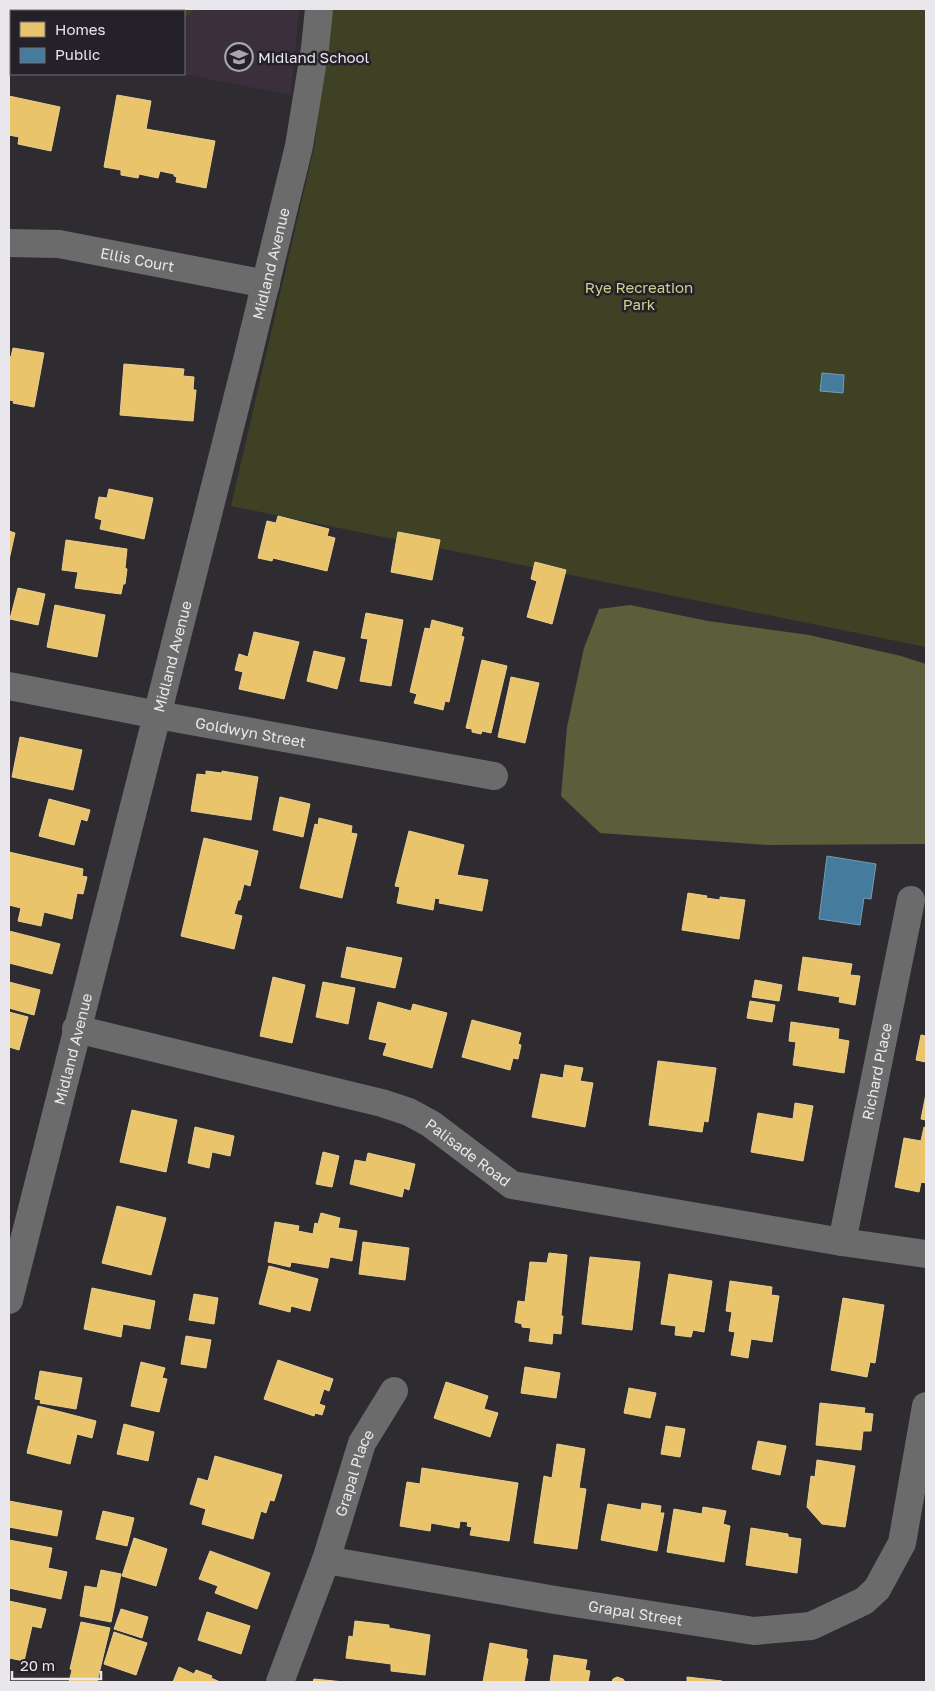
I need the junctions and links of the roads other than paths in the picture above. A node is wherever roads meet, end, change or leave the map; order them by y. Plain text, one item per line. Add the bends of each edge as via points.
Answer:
1 (318, 9) edge
2 (9, 243) edge
3 (266, 284) junction
4 (9, 686) edge
5 (158, 715) junction
6 (494, 776) dead end
7 (910, 900) dead end
8 (76, 1029) junction
9 (842, 1242) junction
10 (926, 1254) edge
11 (9, 1300) edge
12 (394, 1391) dead end
13 (926, 1406) edge
14 (326, 1560) junction
15 (280, 1682) edge

1 - 3 street, Midland Avenue via 300,146
2 - 3 street, Ellis Court via 59,244
3 - 5 street, Midland Avenue
4 - 5 street, Goldwyn Street
5 - 6 street, Goldwyn Street
5 - 8 street, Midland Avenue
7 - 9 street, Richard Place
8 - 9 street, Palisade Road via 410,1112 512,1185
8 - 11 street, Midland Avenue
9 - 10 street, Palisade Road
12 - 14 street, Grapal Place via 362,1443
13 - 14 street, Grapal Street via 902,1543 877,1589 864,1601 811,1626 754,1631
14 - 15 street

